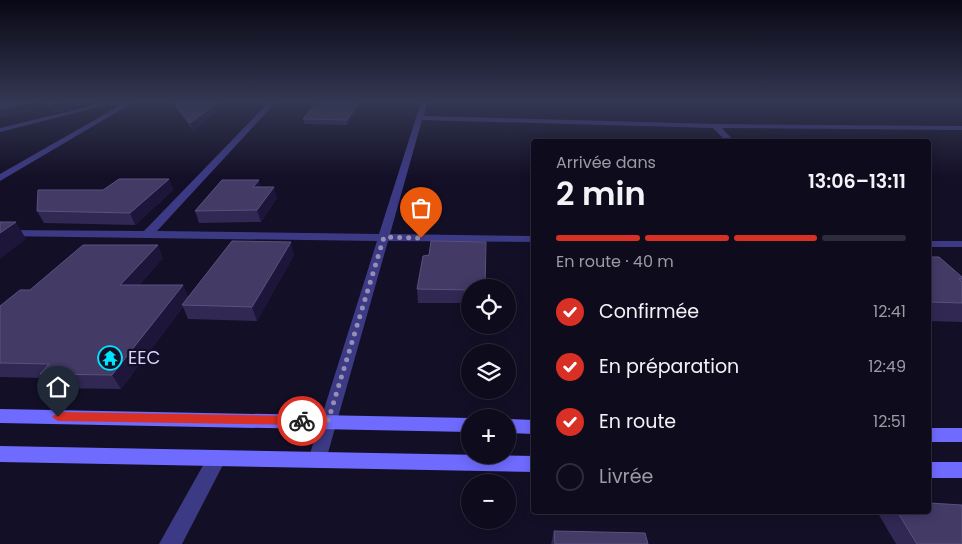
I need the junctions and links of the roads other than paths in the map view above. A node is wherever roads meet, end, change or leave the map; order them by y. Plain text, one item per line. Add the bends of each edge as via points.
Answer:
1 (87, 127) edge
2 (249, 127) edge
3 (416, 127) edge
4 (716, 127) edge
5 (886, 127) edge
6 (962, 128) edge
7 (728, 139) edge
8 (0, 178) edge
9 (0, 233) edge
10 (148, 234) junction
11 (384, 237) junction
12 (531, 239) edge
13 (931, 244) edge
14 (962, 244) edge
15 (0, 416) edge
16 (328, 421) junction
17 (461, 425) edge
18 (516, 426) edge
19 (531, 427) edge
20 (931, 435) edge
21 (962, 436) edge
22 (0, 454) edge
23 (216, 459) junction
24 (317, 460) junction
25 (531, 464) edge
26 (931, 470) edge
27 (962, 470) edge
28 (170, 544) edge

1 - 8 street
2 - 10 street
3 - 11 street
4 - 7 street
5 - 6 street
9 - 10 street
10 - 11 street
11 - 12 street
11 - 16 street
13 - 14 street
15 - 16 main road
16 - 17 main road
16 - 24 street
18 - 19 main road
20 - 21 main road
22 - 23 main road
23 - 24 main road
23 - 28 street
24 - 25 main road
26 - 27 main road

